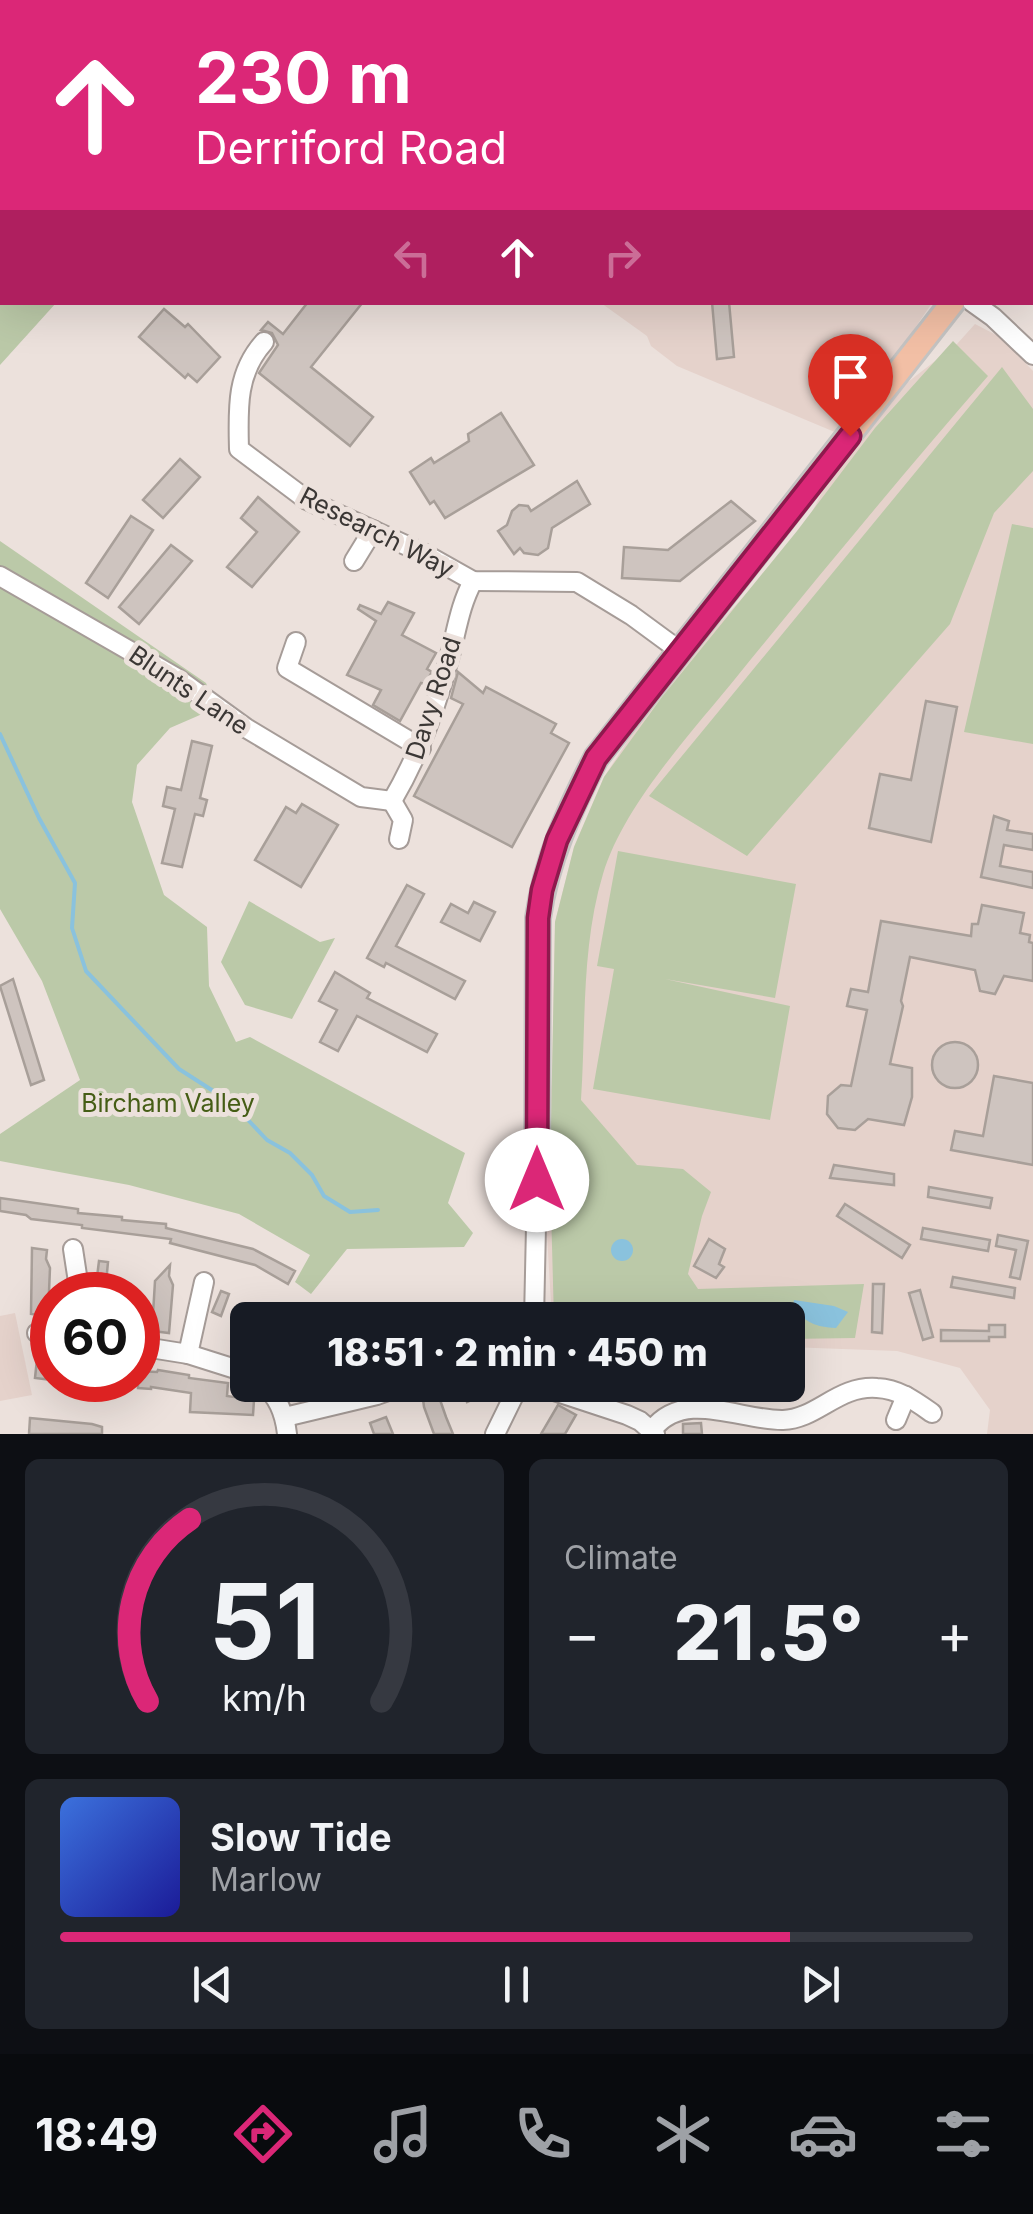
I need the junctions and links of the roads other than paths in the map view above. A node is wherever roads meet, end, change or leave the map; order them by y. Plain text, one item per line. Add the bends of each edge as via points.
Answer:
1 (951, 305) edge
2 (976, 305) edge
3 (264, 342) dead end
4 (1033, 356) edge
5 (372, 530) junction
6 (354, 561) dead end
7 (0, 576) edge
8 (473, 580) junction
9 (296, 642) dead end
10 (680, 651) junction
11 (421, 748) junction
12 (385, 800) junction
13 (399, 838) dead end
14 (537, 1180) joint
15 (73, 1249) dead end
16 (76, 1272) edge
17 (204, 1282) dead end
18 (534, 1302) edge
19 (160, 1350) edge
20 (188, 1354) junction
21 (230, 1367) edge
22 (906, 1396) junction
23 (275, 1402) edge
24 (359, 1402) edge
25 (510, 1402) edge
26 (588, 1402) edge
27 (932, 1413) dead end
28 (896, 1420) dead end
29 (286, 1426) edge
30 (654, 1432) edge
31 (495, 1434) edge

1 - 10 main road
2 - 4 street
3 - 5 street, Research Way via 243,374 239,450 307,500
5 - 6 street
5 - 8 street, Research Way
7 - 12 street, Blunts Lane via 177,678 360,798
8 - 10 street, Research Way via 577,582
8 - 11 street, Davy Road
9 - 11 street via 288,668
10 - 14 main road via 596,758 557,840 542,890
11 - 12 street, Davy Road
12 - 13 street via 404,820
14 - 18 street
15 - 16 street
17 - 20 street
19 - 20 street
20 - 21 street
22 - 27 street
22 - 28 street
22 - 30 street via 858,1388 790,1420 722,1410 677,1412 662,1418
23 - 29 street
24 - 29 street
25 - 31 street
26 - 30 street

